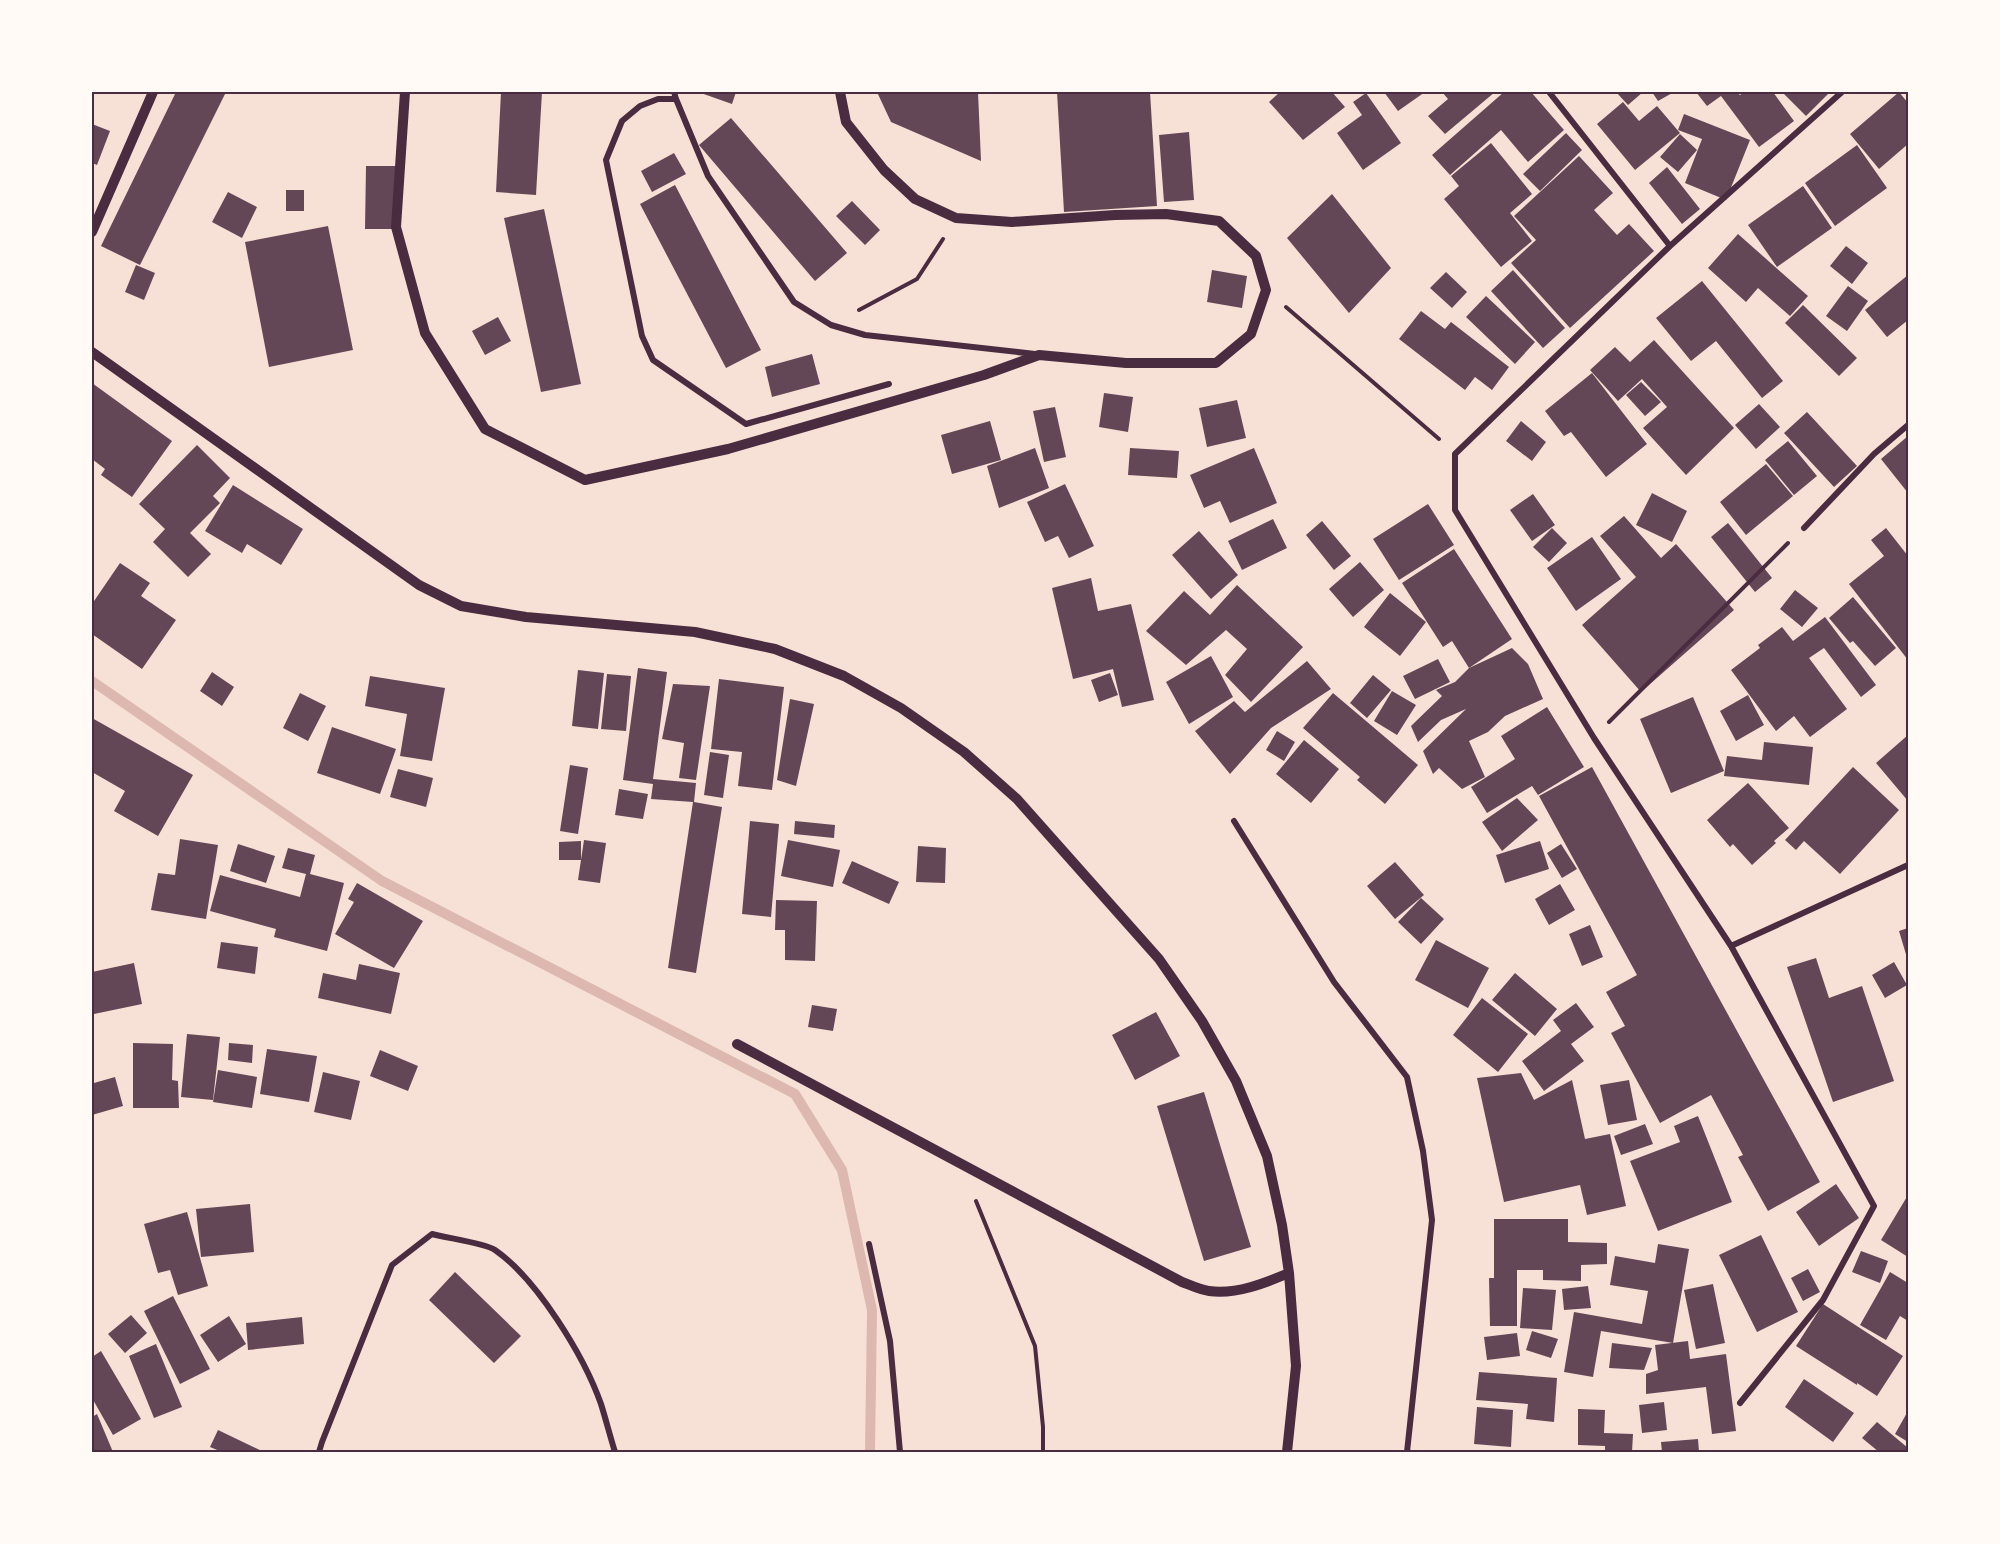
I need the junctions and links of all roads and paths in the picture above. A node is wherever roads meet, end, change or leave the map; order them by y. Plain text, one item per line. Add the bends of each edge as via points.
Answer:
1 (153, 92) edge
2 (405, 92) edge
3 (674, 92) edge
4 (840, 92) edge
5 (1549, 92) edge
6 (1842, 92) edge
7 (675, 99) junction
8 (956, 219) junction
9 (92, 232) edge
10 (1670, 246) junction
11 (1266, 290) junction
12 (831, 325) junction
13 (92, 352) edge
14 (1039, 355) junction
15 (889, 384) dead end
16 (1908, 425) edge
17 (1455, 454) junction
18 (1804, 528) joint
19 (1594, 738) junction
20 (1234, 821) dead end
21 (1908, 865) edge
22 (1731, 946) junction
23 (737, 1044) dead end
24 (960, 1162) junction
25 (869, 1244) dead end
26 (1289, 1273) junction
27 (1740, 1403) dead end
28 (319, 1452) edge
29 (615, 1452) edge
30 (900, 1452) edge
31 (1043, 1452) edge
32 (1287, 1452) edge
33 (1407, 1452) edge

1 - 9 street
2 - 14 street via 396,227 425,333 485,429 585,480 728,449 984,375
3 - 7 street
4 - 8 street via 846,122 884,170 915,199
5 - 10 street
6 - 10 street
7 - 12 street via 708,176 794,302
7 - 15 street via 658,99 640,106 622,121 606,160 642,336 653,360 746,424
8 - 11 street via 1012,222 1166,214 1219,221 1256,256
8 - 12 path via 917,279
10 - 17 street
11 - 14 street via 1251,334 1216,363 1126,363
11 - 17 path
12 - 14 street via 865,335
13 - 26 street via 419,585 461,606 526,617 695,632 775,649 854,681 964,752 1017,799 1136,933 1202,1021 1236,1081 1267,1156
16 - 18 street via 1874,454
17 - 19 street via 1455,510
18 - 19 path
19 - 22 street
20 - 33 street via 1334,982 1407,1077 1424,1151 1432,1221
21 - 22 street
22 - 27 street via 1874,1206 1823,1300
23 - 24 street
24 - 26 street via 1182,1282 1209,1292 1263,1283
24 - 31 path via 1035,1346
25 - 30 street via 890,1341
26 - 32 street via 1296,1366
28 - 29 street via 392,1265 432,1234 493,1248 521,1273 577,1353 600,1402

